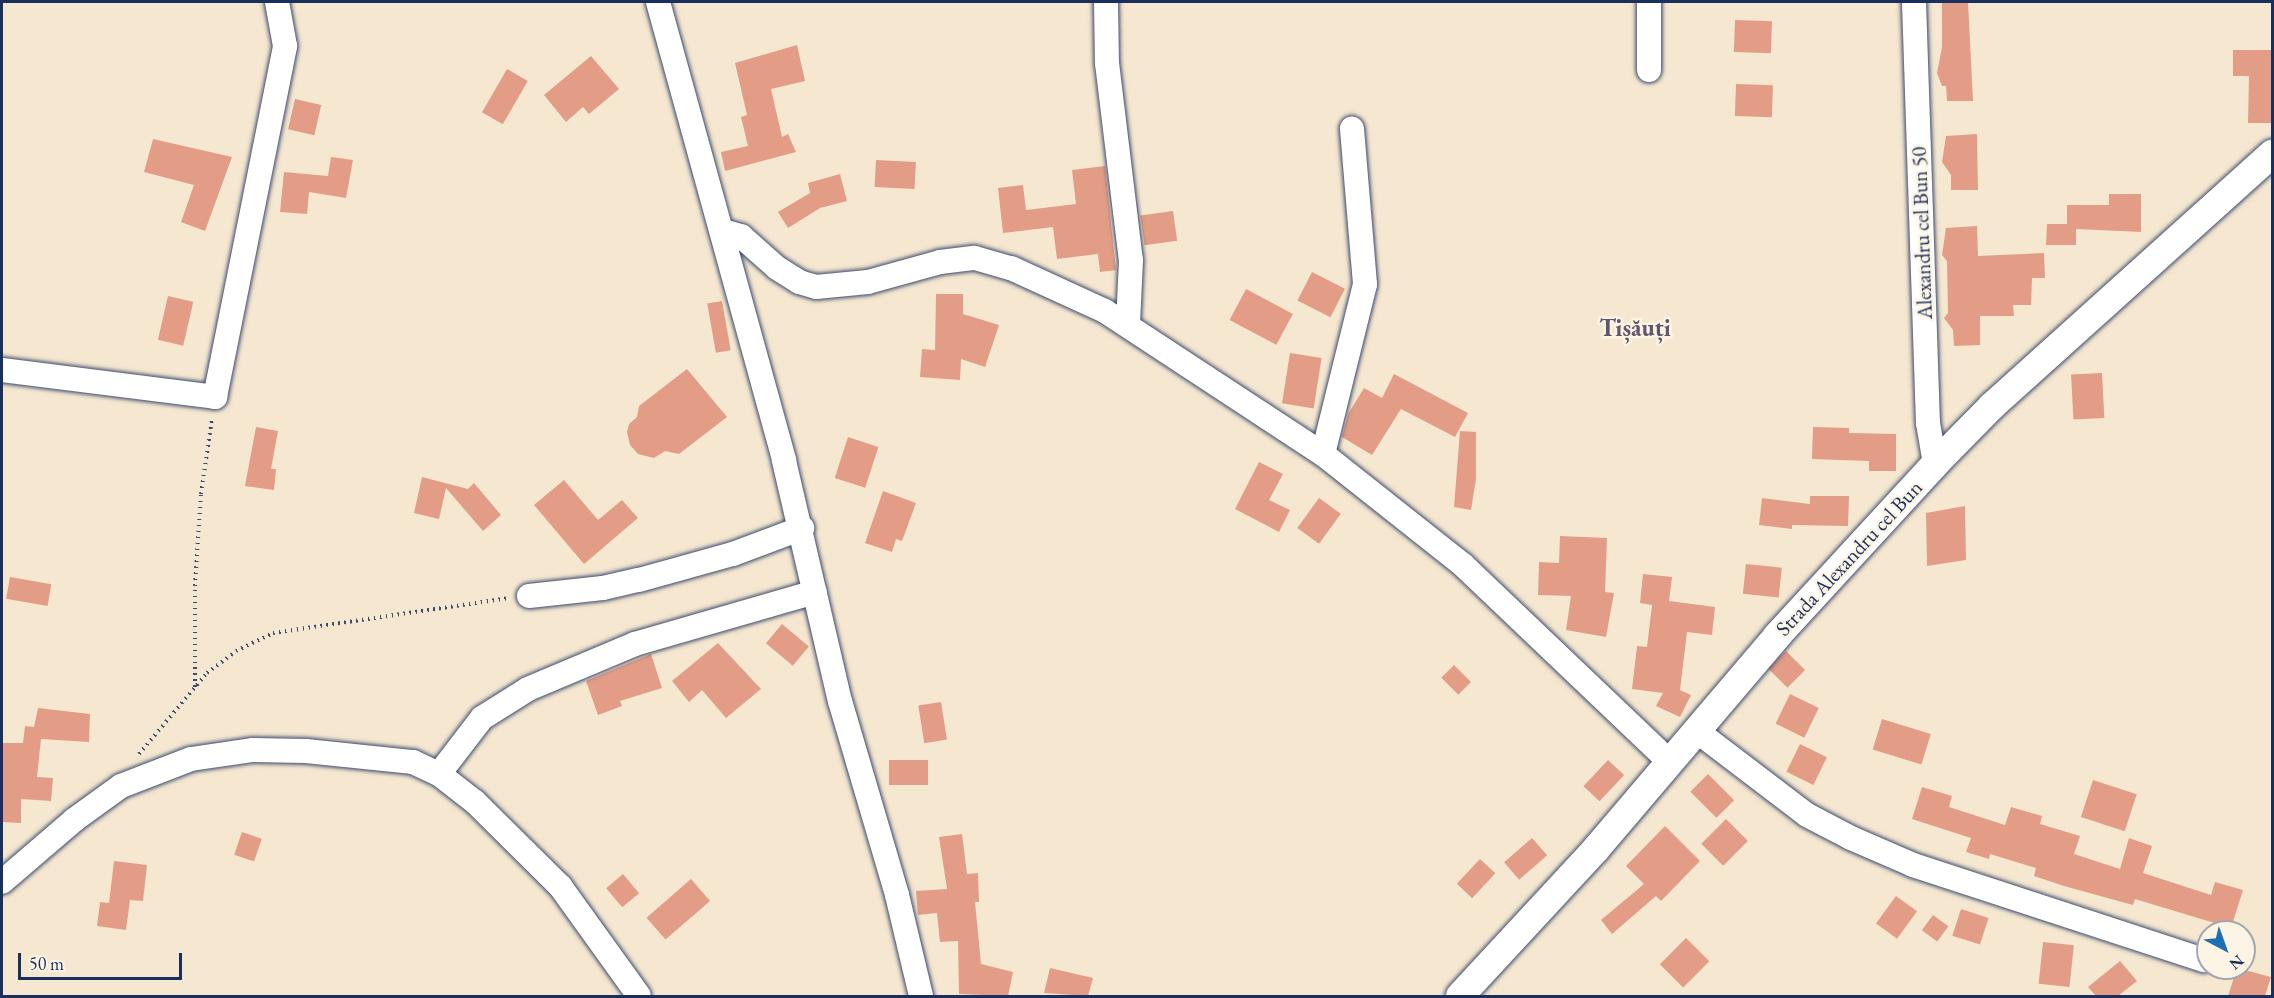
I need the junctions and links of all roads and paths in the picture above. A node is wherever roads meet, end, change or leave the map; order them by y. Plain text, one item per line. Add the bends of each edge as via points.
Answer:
1 (277, 2) edge
2 (658, 2) edge
3 (1106, 2) edge
4 (1649, 2) edge
5 (1914, 2) edge
6 (1649, 70) dead end
7 (1352, 129) dead end
8 (2272, 154) edge
9 (723, 231) junction
10 (1128, 324) junction
11 (2, 370) edge
12 (215, 397) junction
13 (1323, 454) junction
14 (1935, 464) junction
15 (802, 528) junction
16 (815, 592) junction
17 (529, 596) joint
18 (195, 687) junction
19 (1698, 732) junction
20 (1671, 763) junction
21 (439, 774) junction
22 (121, 786) junction
23 (2, 882) edge
24 (2196, 957) edge
25 (639, 996) edge
26 (921, 996) edge
27 (1460, 996) edge

1 - 12 street via 285,46
2 - 9 street
3 - 10 street via 1107,63 1131,260
4 - 6 street
5 - 14 street, Alexandru cel Bun 50 via 1928,423
7 - 13 street via 1365,284
8 - 14 street, Strada Alexandru cel Bun via 2000,399
9 - 10 street via 741,236 799,282 816,287 868,282 975,258 1021,273
9 - 15 street
10 - 13 street
11 - 12 street
12 - 18 path via 201,494 192,656
13 - 20 street via 1462,565
14 - 19 street, Strada Alexandru cel Bun via 1777,636
15 - 16 street
15 - 17 street via 733,554 639,580
16 - 21 street via 668,632 537,684 482,718
16 - 26 street via 868,804 914,956
17 - 18 path via 273,633 236,651
18 - 22 path via 140,753
19 - 20 street, Strada Alexandru cel Bun
19 - 24 street via 1807,815 1851,838 1913,865
20 - 27 street, Strada Alexandru cel Bun
21 - 22 street via 413,762 382,757 253,750 191,759
21 - 25 street via 475,802 560,886
22 - 23 street via 74,820

